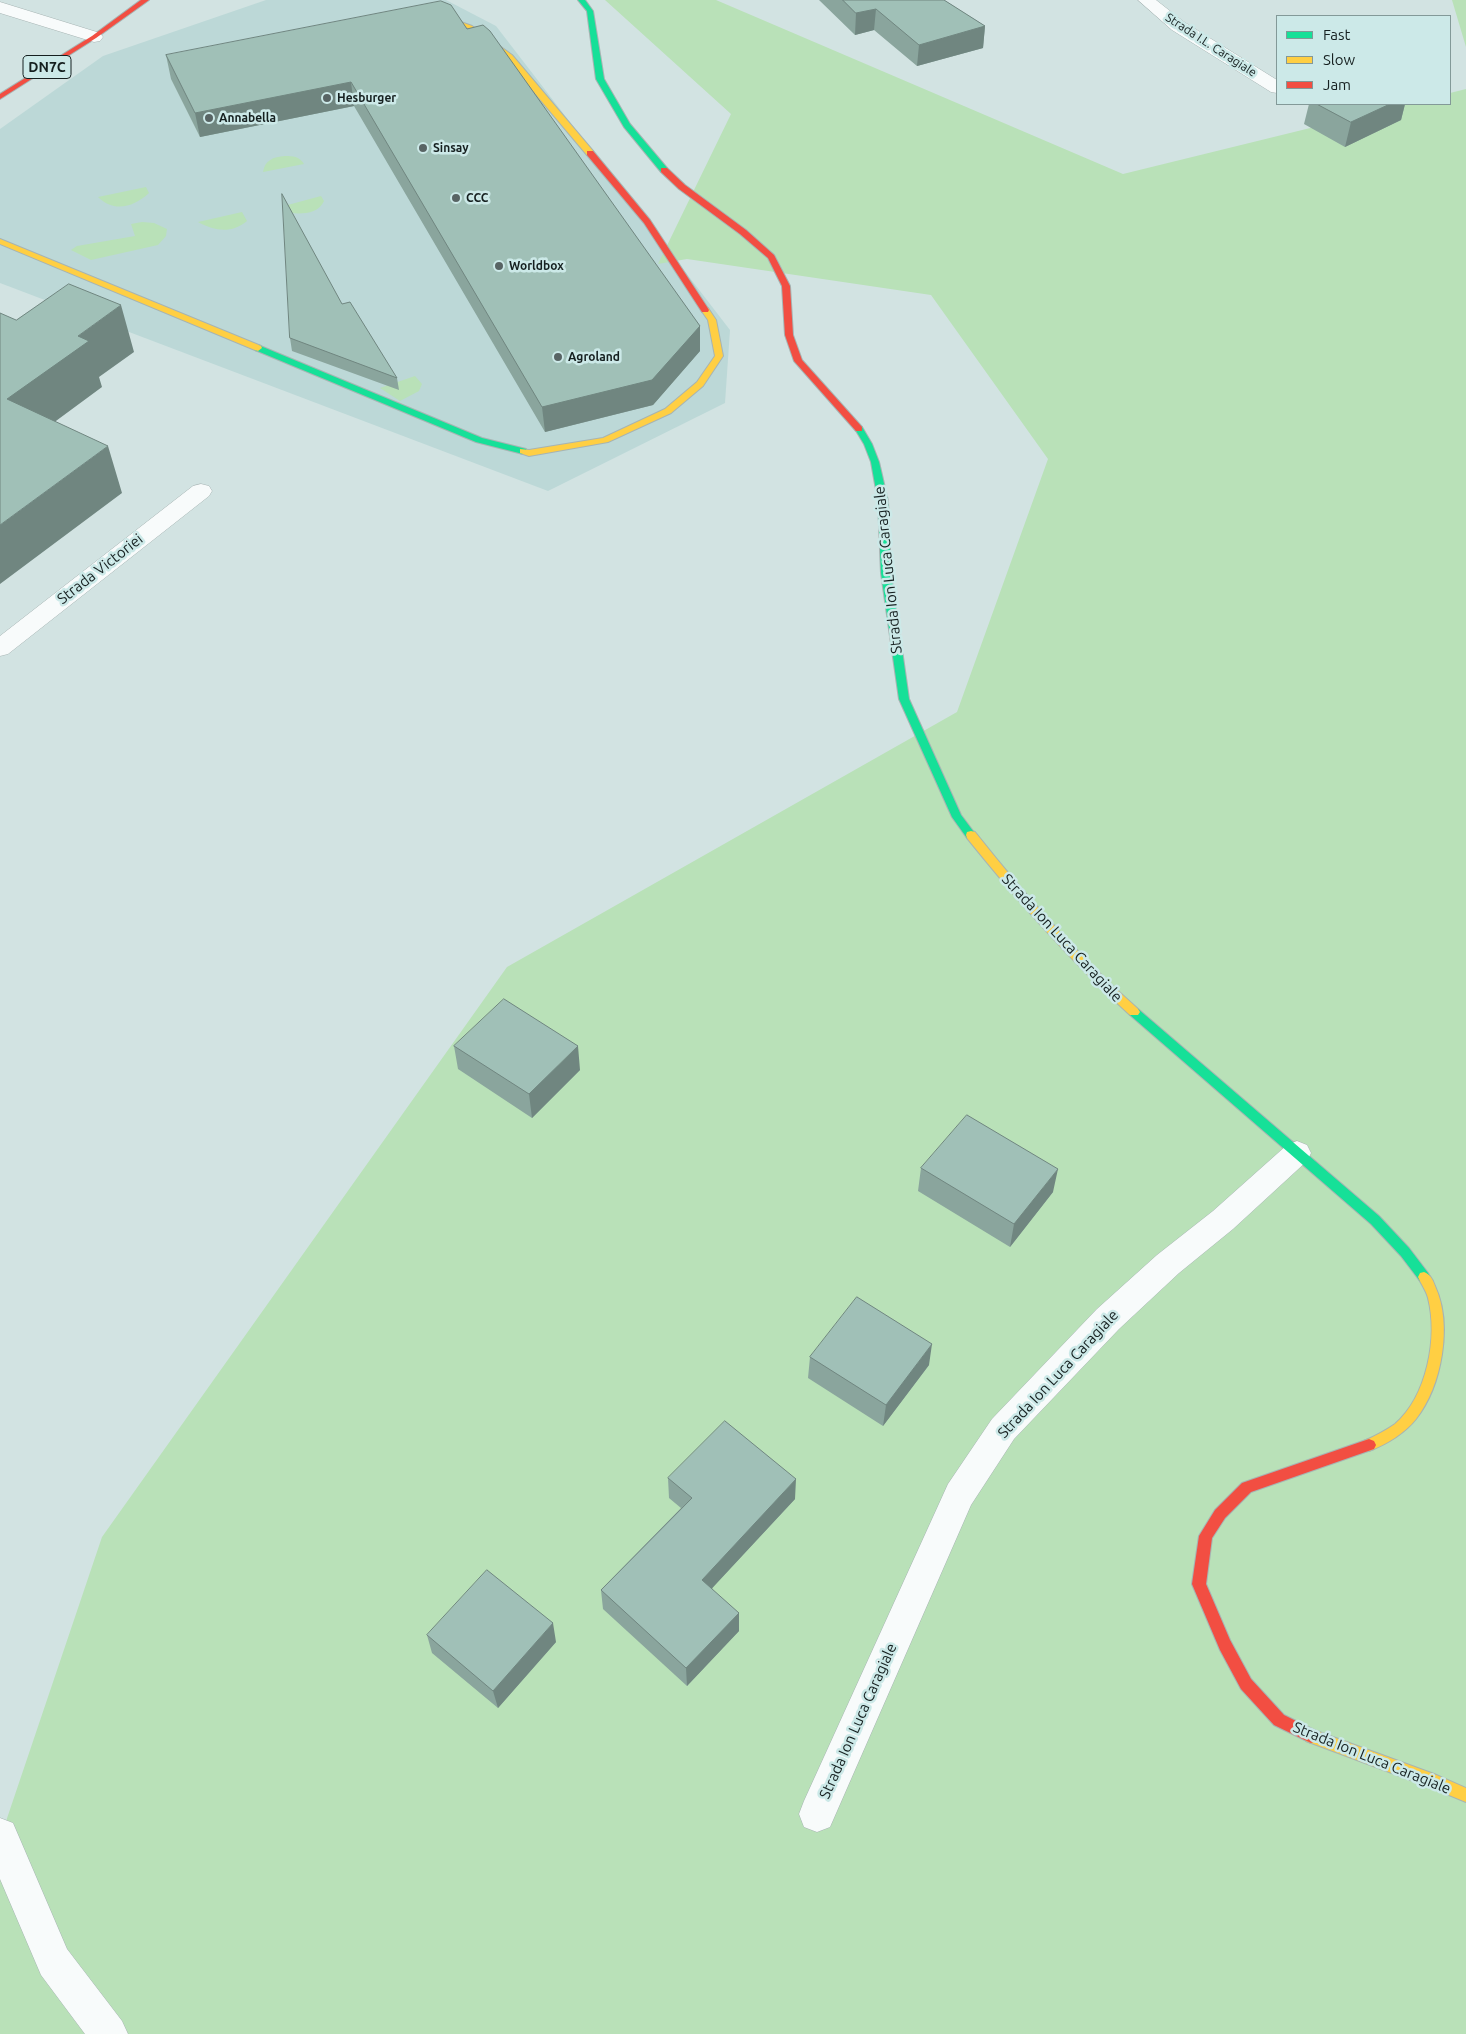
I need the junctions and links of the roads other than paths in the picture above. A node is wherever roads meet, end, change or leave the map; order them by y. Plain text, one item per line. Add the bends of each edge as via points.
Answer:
1 (146, 0) edge
2 (581, 0) edge
3 (1146, 0) edge
4 (0, 7) edge
5 (416, 13) edge
6 (94, 37) junction
7 (1276, 87) edge
8 (0, 97) edge
9 (0, 241) edge
10 (201, 491) dead end
11 (0, 648) edge
12 (1297, 1153) junction
13 (1466, 1795) edge
14 (817, 1814) dead end
15 (0, 1836) edge
16 (109, 2034) edge

1 - 6 street, DN7C
2 - 12 street, Strada Ion Luca Caragiale via 590,11 600,79 627,125 656,162 682,187 771,257 786,286 789,335 798,360 857,426 868,444 883,501 886,573 904,699 957,817 1015,891 1104,986
3 - 7 street, Strada I.L. Caragiale via 1178,26
4 - 6 street
5 - 9 street via 426,11 470,28 509,58 647,222 712,320 719,356 700,384 668,411 605,440 529,453 465,434
6 - 8 street, DN7C
10 - 11 street, Strada Victoriei
12 - 13 street, Strada Ion Luca Caragiale via 1375,1220 1432,1288 1438,1308 1438,1353 1433,1378 1418,1407 1402,1428 1383,1440 1247,1487 1220,1514 1206,1536 1199,1584 1225,1646 1246,1684 1279,1720 1319,1740
12 - 14 street, Strada Ion Luca Caragiale via 1108,1319 1003,1429 959,1495
15 - 16 street via 54,1962

